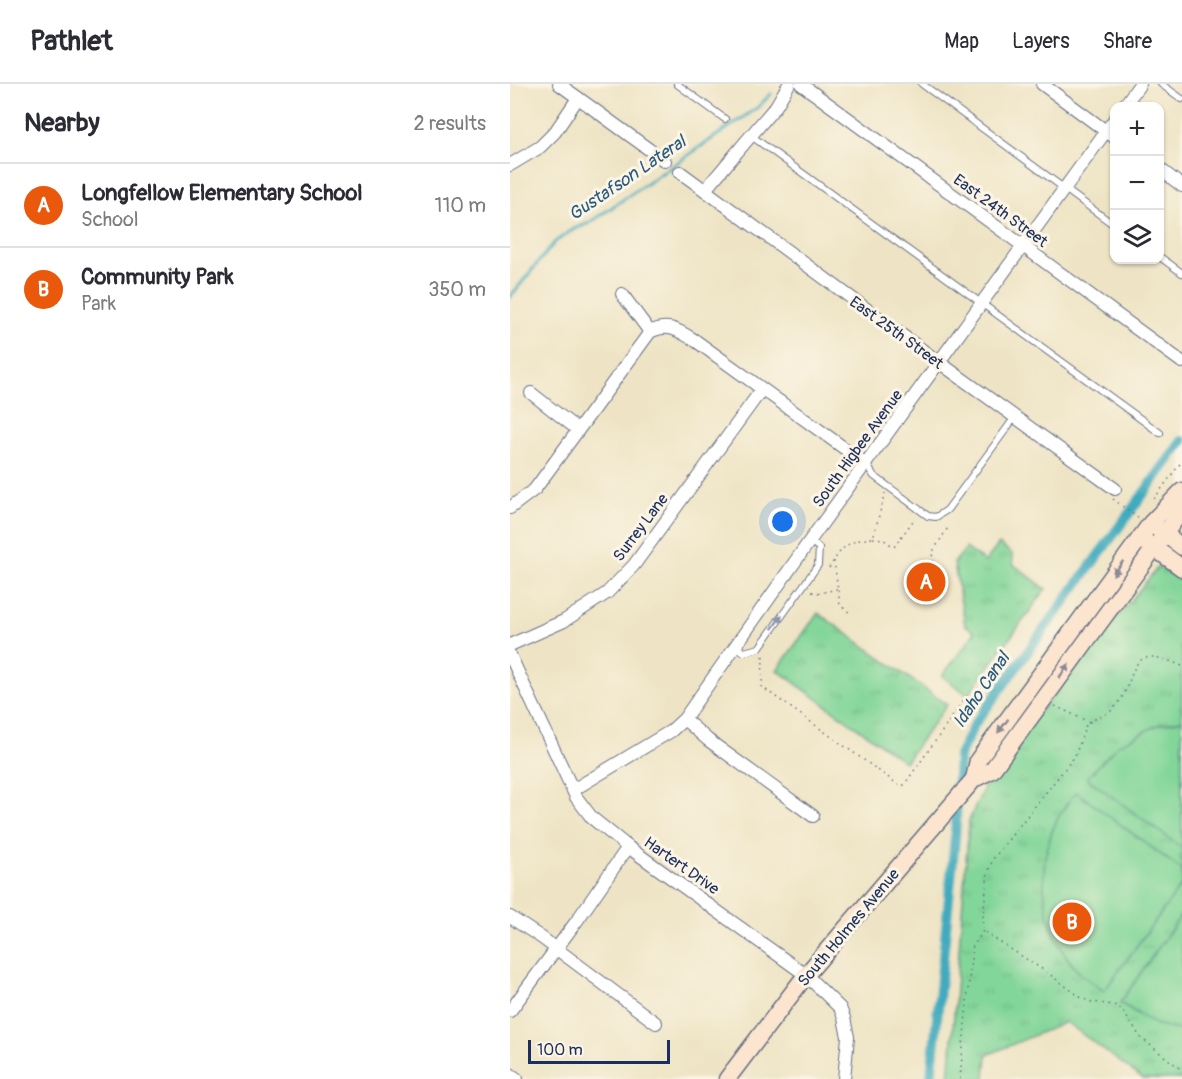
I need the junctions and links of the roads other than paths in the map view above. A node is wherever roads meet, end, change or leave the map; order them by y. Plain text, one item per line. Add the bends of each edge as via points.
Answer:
1 (559, 84) edge
2 (677, 84) edge
3 (789, 84) edge
4 (801, 84) edge
5 (922, 84) edge
6 (1042, 84) edge
7 (1140, 84) edge
8 (1161, 84) edge
9 (578, 98) junction
10 (1182, 99) edge
11 (1127, 102) edge
12 (725, 119) dead end
13 (1110, 133) edge
14 (750, 135) junction
15 (1110, 135) edge
16 (665, 161) dead end
17 (510, 165) edge
18 (680, 172) dead end
19 (1164, 172) edge
20 (1182, 186) edge
21 (1065, 189) junction
22 (705, 190) junction
23 (1110, 222) edge
24 (1022, 246) junction
25 (1164, 260) edge
26 (1182, 273) edge
27 (622, 294) dead end
28 (982, 304) junction
29 (650, 332) junction
30 (1182, 362) edge
31 (939, 363) junction
32 (762, 389) junction
33 (531, 393) dead end
34 (1015, 417) junction
35 (577, 429) junction
36 (1160, 433) dead end
37 (866, 464) junction
38 (1182, 491) edge
39 (1114, 494) road end
40 (1182, 503) edge
41 (510, 508) edge
42 (1145, 521) junction
43 (1165, 534) junction
44 (1140, 538) junction
45 (810, 541) junction
46 (1182, 547) edge
47 (1154, 548) junction
48 (1182, 568) edge
49 (510, 645) edge
50 (735, 646) junction
51 (510, 655) edge
52 (684, 719) junction
53 (974, 779) junction
54 (573, 790) junction
55 (813, 816) dead end
56 (628, 847) junction
57 (510, 917) edge
58 (555, 949) junction
59 (806, 975) junction
60 (510, 1011) edge
61 (656, 1023) dead end
62 (510, 1074) edge
63 (517, 1079) edge
64 (727, 1079) edge
65 (844, 1079) edge

1 - 9 street
2 - 12 lane
3 - 14 street via 776,106
4 - 24 street, East 24th Street
5 - 21 lane
6 - 13 street
7 - 11 street
8 - 10 lane
9 - 16 street
9 - 17 street via 540,147
14 - 22 street
14 - 28 lane
15 - 21 street, South Higbee Avenue
18 - 22 street, East 25th Street
19 - 20 street
21 - 23 lane
21 - 24 street, South Higbee Avenue
22 - 31 street, East 25th Street
24 - 28 street, South Higbee Avenue
24 - 30 street, East 24th Street
25 - 26 lane
27 - 29 street
28 - 31 street, South Higbee Avenue
28 - 36 lane
29 - 32 street via 659,327 675,328
29 - 35 street
31 - 34 street, East 25th Street
31 - 37 street, South Higbee Avenue
32 - 37 street
32 - 49 street, Surrey Lane via 634,565 607,592 564,621
33 - 35 street
34 - 37 lane via 942,515 936,517 928,516 874,476
34 - 39 street, East 25th Street
35 - 41 street via 535,489
37 - 45 street, South Higbee Avenue
38 - 42 main road, South Holmes Avenue
40 - 43 main road, South Holmes Avenue
42 - 43 main road
42 - 44 main road, South Holmes Avenue
43 - 46 main road
43 - 47 main road, South Holmes Avenue
44 - 47 main road
44 -> 53 main road, South Holmes Avenue via 978,760
45 - 50 street, South Higbee Avenue
50 -> 45 lane via 744,652 759,648 818,565 819,548
47 - 48 main road
53 -> 47 main road, South Holmes Avenue via 992,770
50 - 52 street, South Higbee Avenue
51 - 54 street, Hartert Drive
52 - 54 street, South Higbee Avenue
52 - 55 street
53 - 59 main road, South Holmes Avenue
54 - 56 street, Hartert Drive via 592,818
56 - 58 street
56 - 59 street, Hartert Drive
57 - 58 street
58 - 60 street
58 - 61 street
59 - 64 main road, South Holmes Avenue
59 - 65 street, Hartert Drive via 840,1008 844,1018 848,1037
62 - 63 street

